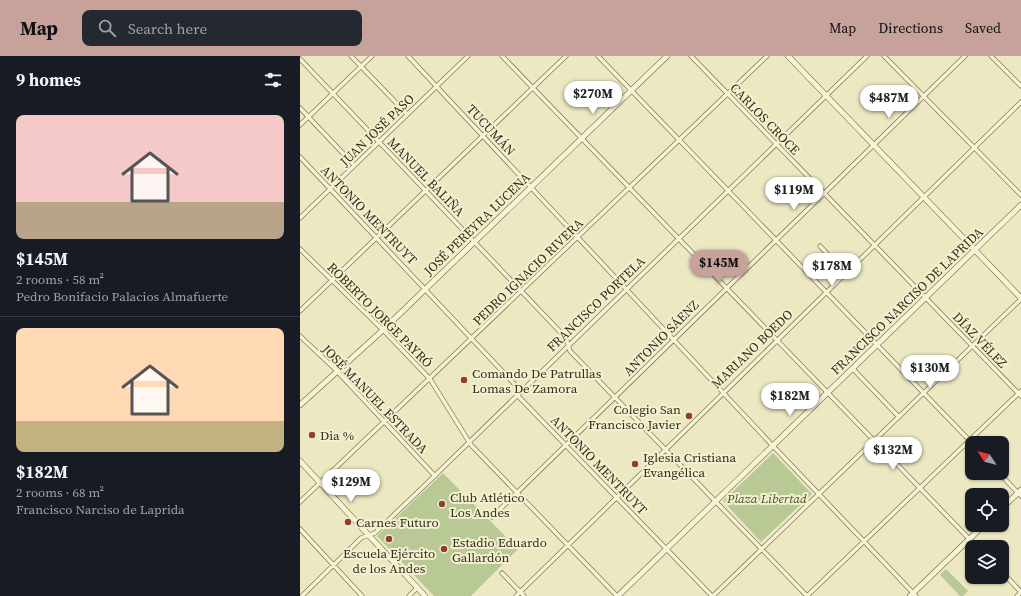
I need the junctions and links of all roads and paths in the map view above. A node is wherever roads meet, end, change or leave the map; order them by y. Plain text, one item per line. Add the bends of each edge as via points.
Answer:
1 (351, 56) edge
2 (372, 56) edge
3 (408, 56) edge
4 (468, 56) edge
5 (502, 56) edge
6 (566, 56) edge
7 (598, 56) edge
8 (667, 56) edge
9 (691, 56) edge
10 (767, 56) edge
11 (788, 56) edge
12 (867, 56) edge
13 (884, 56) edge
14 (965, 56) edge
15 (991, 56) edge
16 (300, 59) edge
17 (361, 66) junction
18 (436, 86) junction
19 (1021, 86) edge
20 (533, 88) junction
21 (631, 90) junction
22 (333, 93) junction
23 (728, 94) junction
24 (826, 96) junction
25 (924, 96) junction
26 (1021, 102) edge
27 (300, 108) edge
28 (407, 114) junction
29 (308, 117) junction
30 (300, 125) edge
31 (483, 136) junction
32 (583, 138) junction
33 (679, 140) junction
34 (379, 142) junction
35 (776, 144) junction
36 (873, 145) junction
37 (974, 148) junction
38 (300, 157) edge
39 (354, 166) junction
40 (532, 187) junction
41 (631, 188) junction
42 (330, 189) junction
43 (727, 191) junction
44 (426, 192) junction
45 (824, 193) junction
46 (1021, 195) edge
47 (923, 197) junction
48 (1021, 205) edge
49 (300, 218) edge
50 (679, 237) junction
51 (578, 238) junction
52 (378, 239) junction
53 (775, 240) junction
54 (474, 242) junction
55 (874, 245) junction
56 (820, 246) dead end
57 (300, 249) edge
58 (975, 250) junction
59 (846, 272) junction
60 (332, 281) junction
61 (727, 287) junction
62 (425, 289) junction
63 (626, 289) junction
64 (522, 291) junction
65 (825, 292) junction
66 (926, 298) junction
67 (1021, 298) edge
68 (300, 311) edge
69 (383, 330) junction
70 (300, 336) edge
71 (472, 339) junction
72 (673, 339) junction
73 (777, 339) junction
74 (569, 344) junction
75 (877, 345) junction
76 (972, 346) junction
77 (853, 369) junction
78 (338, 371) junction
79 (430, 379) junction
80 (521, 391) junction
81 (723, 392) junction
82 (828, 392) junction
83 (924, 393) junction
84 (1020, 394) edge
85 (518, 395) junction
86 (615, 397) junction
87 (300, 405) edge
88 (899, 417) junction
89 (384, 421) junction
90 (965, 436) edge
91 (977, 436) edge
92 (875, 441) junction
93 (469, 442) junction
94 (566, 444) junction
95 (773, 446) junction
96 (965, 447) edge
97 (665, 449) junction
98 (300, 461) edge
99 (435, 476) junction
100 (1006, 480) edge
101 (320, 483) junction
102 (920, 488) junction
103 (517, 492) junction
104 (1020, 493) edge
105 (819, 495) junction
106 (616, 497) junction
107 (300, 502) edge
108 (716, 502) junction
109 (1009, 502) edge
110 (492, 517) dead end
111 (300, 530) edge
112 (976, 532) edge
113 (369, 535) junction
114 (969, 539) junction
115 (864, 542) junction
116 (568, 545) junction
117 (666, 549) junction
118 (762, 550) junction
119 (333, 565) junction
120 (502, 574) dead end
121 (1009, 579) edge
122 (418, 588) junction
123 (520, 592) junction
124 (1021, 592) edge
125 (913, 595) edge
126 (302, 596) edge
127 (362, 596) edge
128 (409, 596) edge
129 (425, 596) edge
130 (516, 596) edge
131 (524, 596) edge
132 (618, 596) edge
133 (713, 596) edge
134 (807, 596) edge
135 (1017, 596) edge

1 - 17 street
2 - 17 street
3 - 18 street, TUCUMÁN
4 - 18 street, JUAN JOSÉ PASO
5 - 20 street
6 - 20 street
7 - 21 street
8 - 21 street, JOSÉ PEREYRA LUCENA
9 - 23 street, CARLOS CROCE
10 - 23 street, PEDRO IGNACIO RIVERA
11 - 24 street
12 - 24 street, FRANCISCO PORTELA
13 - 25 street
14 - 25 street, ANTONIO SÁENZ
15 - 19 street
16 - 22 street, MANUEL BALIÑA
17 - 22 street
17 - 28 street
18 - 28 street, JUAN JOSÉ PASO
18 - 31 street, TUCUMÁN
20 - 31 street
20 - 32 street
21 - 32 street, JOSÉ PEREYRA LUCENA
21 - 33 street
22 - 29 street
22 - 34 street, MANUEL BALIÑA
23 - 33 street, PEDRO IGNACIO RIVERA
23 - 35 street, CARLOS CROCE
24 - 35 street, FRANCISCO PORTELA
24 - 36 street
25 - 36 street, ANTONIO SÁENZ
25 - 37 street
26 - 37 street, MARIANO BOEDO
27 - 29 street
28 - 34 street, JUAN JOSÉ PASO
29 - 30 street
29 - 39 street
31 - 40 street, TUCUMÁN
31 - 44 street
32 - 40 street, JOSÉ PEREYRA LUCENA
32 - 41 street
33 - 41 street, PEDRO IGNACIO RIVERA
33 - 43 street
34 - 39 street, JUAN JOSÉ PASO
34 - 44 street, MANUEL BALIÑA
35 - 43 street, FRANCISCO PORTELA
35 - 45 street, CARLOS CROCE
36 - 45 street, ANTONIO SÁENZ
36 - 47 street
37 - 46 street
37 - 47 street, MARIANO BOEDO
38 - 42 street, ANTONIO MENTRUYT
39 - 42 street, JUAN JOSÉ PASO
40 - 51 street, TUCUMÁN
40 - 54 street, JOSÉ PEREYRA LUCENA
41 - 50 street
41 - 51 street, PEDRO IGNACIO RIVERA
42 - 49 street, JUAN JOSÉ PASO
42 - 52 street, ANTONIO MENTRUYT
43 - 50 street, FRANCISCO PORTELA
43 - 53 street
44 - 52 street
44 - 54 street, MANUEL BALIÑA
45 - 53 street, ANTONIO SÁENZ
45 - 55 street, CARLOS CROCE
47 - 55 street, MARIANO BOEDO
47 - 58 street
48 - 58 street, FRANCISCO NARCISO DE LAPRIDA
50 - 61 street
50 - 63 street, FRANCISCO PORTELA
51 - 63 street, TUCUMÁN
51 - 64 street, PEDRO IGNACIO RIVERA
52 - 60 street
52 - 62 street, ANTONIO MENTRUYT
53 - 61 street, ANTONIO SÁENZ
53 - 65 street
54 - 62 street, JOSÉ PEREYRA LUCENA
54 - 64 street, MANUEL BALIÑA
55 - 59 street, MARIANO BOEDO
55 - 66 street, CARLOS CROCE
56 - 59 street
57 - 60 street, ROBERTO JORGE PAYRÓ
58 - 66 street, FRANCISCO NARCISO DE LAPRIDA
58 - 67 street
59 - 65 street, MARIANO BOEDO
60 - 68 street
60 - 69 street, ROBERTO JORGE PAYRÓ
61 - 72 street, ANTONIO SÁENZ
61 - 73 street
62 - 69 street, JOSÉ PEREYRA LUCENA
62 - 71 street, ANTONIO MENTRUYT
63 - 72 street, TUCUMÁN
63 - 74 street, FRANCISCO PORTELA
64 - 71 street, PEDRO IGNACIO RIVERA
64 - 74 street, MANUEL BALIÑA
65 - 73 street, MARIANO BOEDO
65 - 75 street
66 - 75 street, FRANCISCO NARCISO DE LAPRIDA
66 - 76 street, DÍAZ VÉLEZ
67 - 76 street
69 - 78 street, JOSÉ PEREYRA LUCENA
69 - 79 street, ROBERTO JORGE PAYRÓ
70 - 78 street, JOSÉ MANUEL ESTRADA
71 - 79 street, PEDRO IGNACIO RIVERA
71 - 80 street, ANTONIO MENTRUYT
72 - 81 street, TUCUMÁN
72 - 86 street, ANTONIO SÁENZ
73 - 81 street, MARIANO BOEDO
73 - 82 street
74 - 80 street, FRANCISCO PORTELA
74 - 86 street, MANUEL BALIÑA via 570,351
75 - 77 street, FRANCISCO NARCISO DE LAPRIDA
75 - 83 street
76 - 83 street
76 - 84 street, DÍAZ VÉLEZ
77 - 82 street, FRANCISCO NARCISO DE LAPRIDA
77 - 88 street
78 - 87 street, JOSÉ PEREYRA LUCENA
78 - 89 street, JOSÉ MANUEL ESTRADA
79 - 89 street, PEDRO IGNACIO RIVERA
79 - 93 street, ROBERTO JORGE PAYRÓ
80 - 85 street, FRANCISCO PORTELA
81 - 95 street, TUCUMÁN
81 - 97 street, MARIANO BOEDO
82 - 92 street
82 - 95 street, FRANCISCO NARCISO DE LAPRIDA
83 - 88 street
83 - 90 street
84 - 91 street
85 - 93 street, FRANCISCO PORTELA
85 - 94 street, ANTONIO MENTRUYT
86 - 94 street, ANTONIO SÁENZ
86 - 97 street, MANUEL BALIÑA
88 - 92 street
89 - 99 street, JOSÉ MANUEL ESTRADA
89 - 101 street, PEDRO IGNACIO RIVERA
92 - 102 street
92 - 105 street
93 - 99 street, FRANCISCO PORTELA
93 - 103 street, ROBERTO JORGE PAYRÓ
94 - 103 street, ANTONIO SÁENZ
94 - 106 street, ANTONIO MENTRUYT
95 - 105 street, TUCUMÁN
95 - 108 street, FRANCISCO NARCISO DE LAPRIDA
96 - 102 street
97 - 106 street, MARIANO BOEDO
97 - 108 street, MANUEL BALIÑA
98 - 101 street
99 - 113 street, FRANCISCO PORTELA via 375,533
100 - 104 street
101 - 107 street, PEDRO IGNACIO RIVERA
101 - 113 street
102 - 114 street
102 - 115 street
103 - 110 street, ANTONIO SÁENZ
103 - 116 street, ROBERTO JORGE PAYRÓ
104 - 109 street
105 - 115 street, TUCUMÁN
105 - 118 street
106 - 116 street, MARIANO BOEDO
106 - 117 street, ANTONIO MENTRUYT
108 - 117 street, FRANCISCO NARCISO DE LAPRIDA
108 - 118 street, MANUEL BALIÑA
111 - 119 street
112 - 114 street
113 - 119 street, FRANCISCO PORTELA via 361,538
113 - 122 street
114 - 125 street
115 - 125 street, TUCUMÁN
115 - 134 street
116 - 123 street, MARIANO BOEDO
116 - 132 street, ROBERTO JORGE PAYRÓ
117 - 132 street, FRANCISCO NARCISO DE LAPRIDA
117 - 133 street, ANTONIO MENTRUYT
118 - 133 street
118 - 134 street, MANUEL BALIÑA
119 - 126 street, FRANCISCO PORTELA
119 - 127 street
120 - 123 street
121 - 124 street
122 - 128 street
122 - 129 street
123 - 130 street, MARIANO BOEDO
123 - 131 street
124 - 135 street

